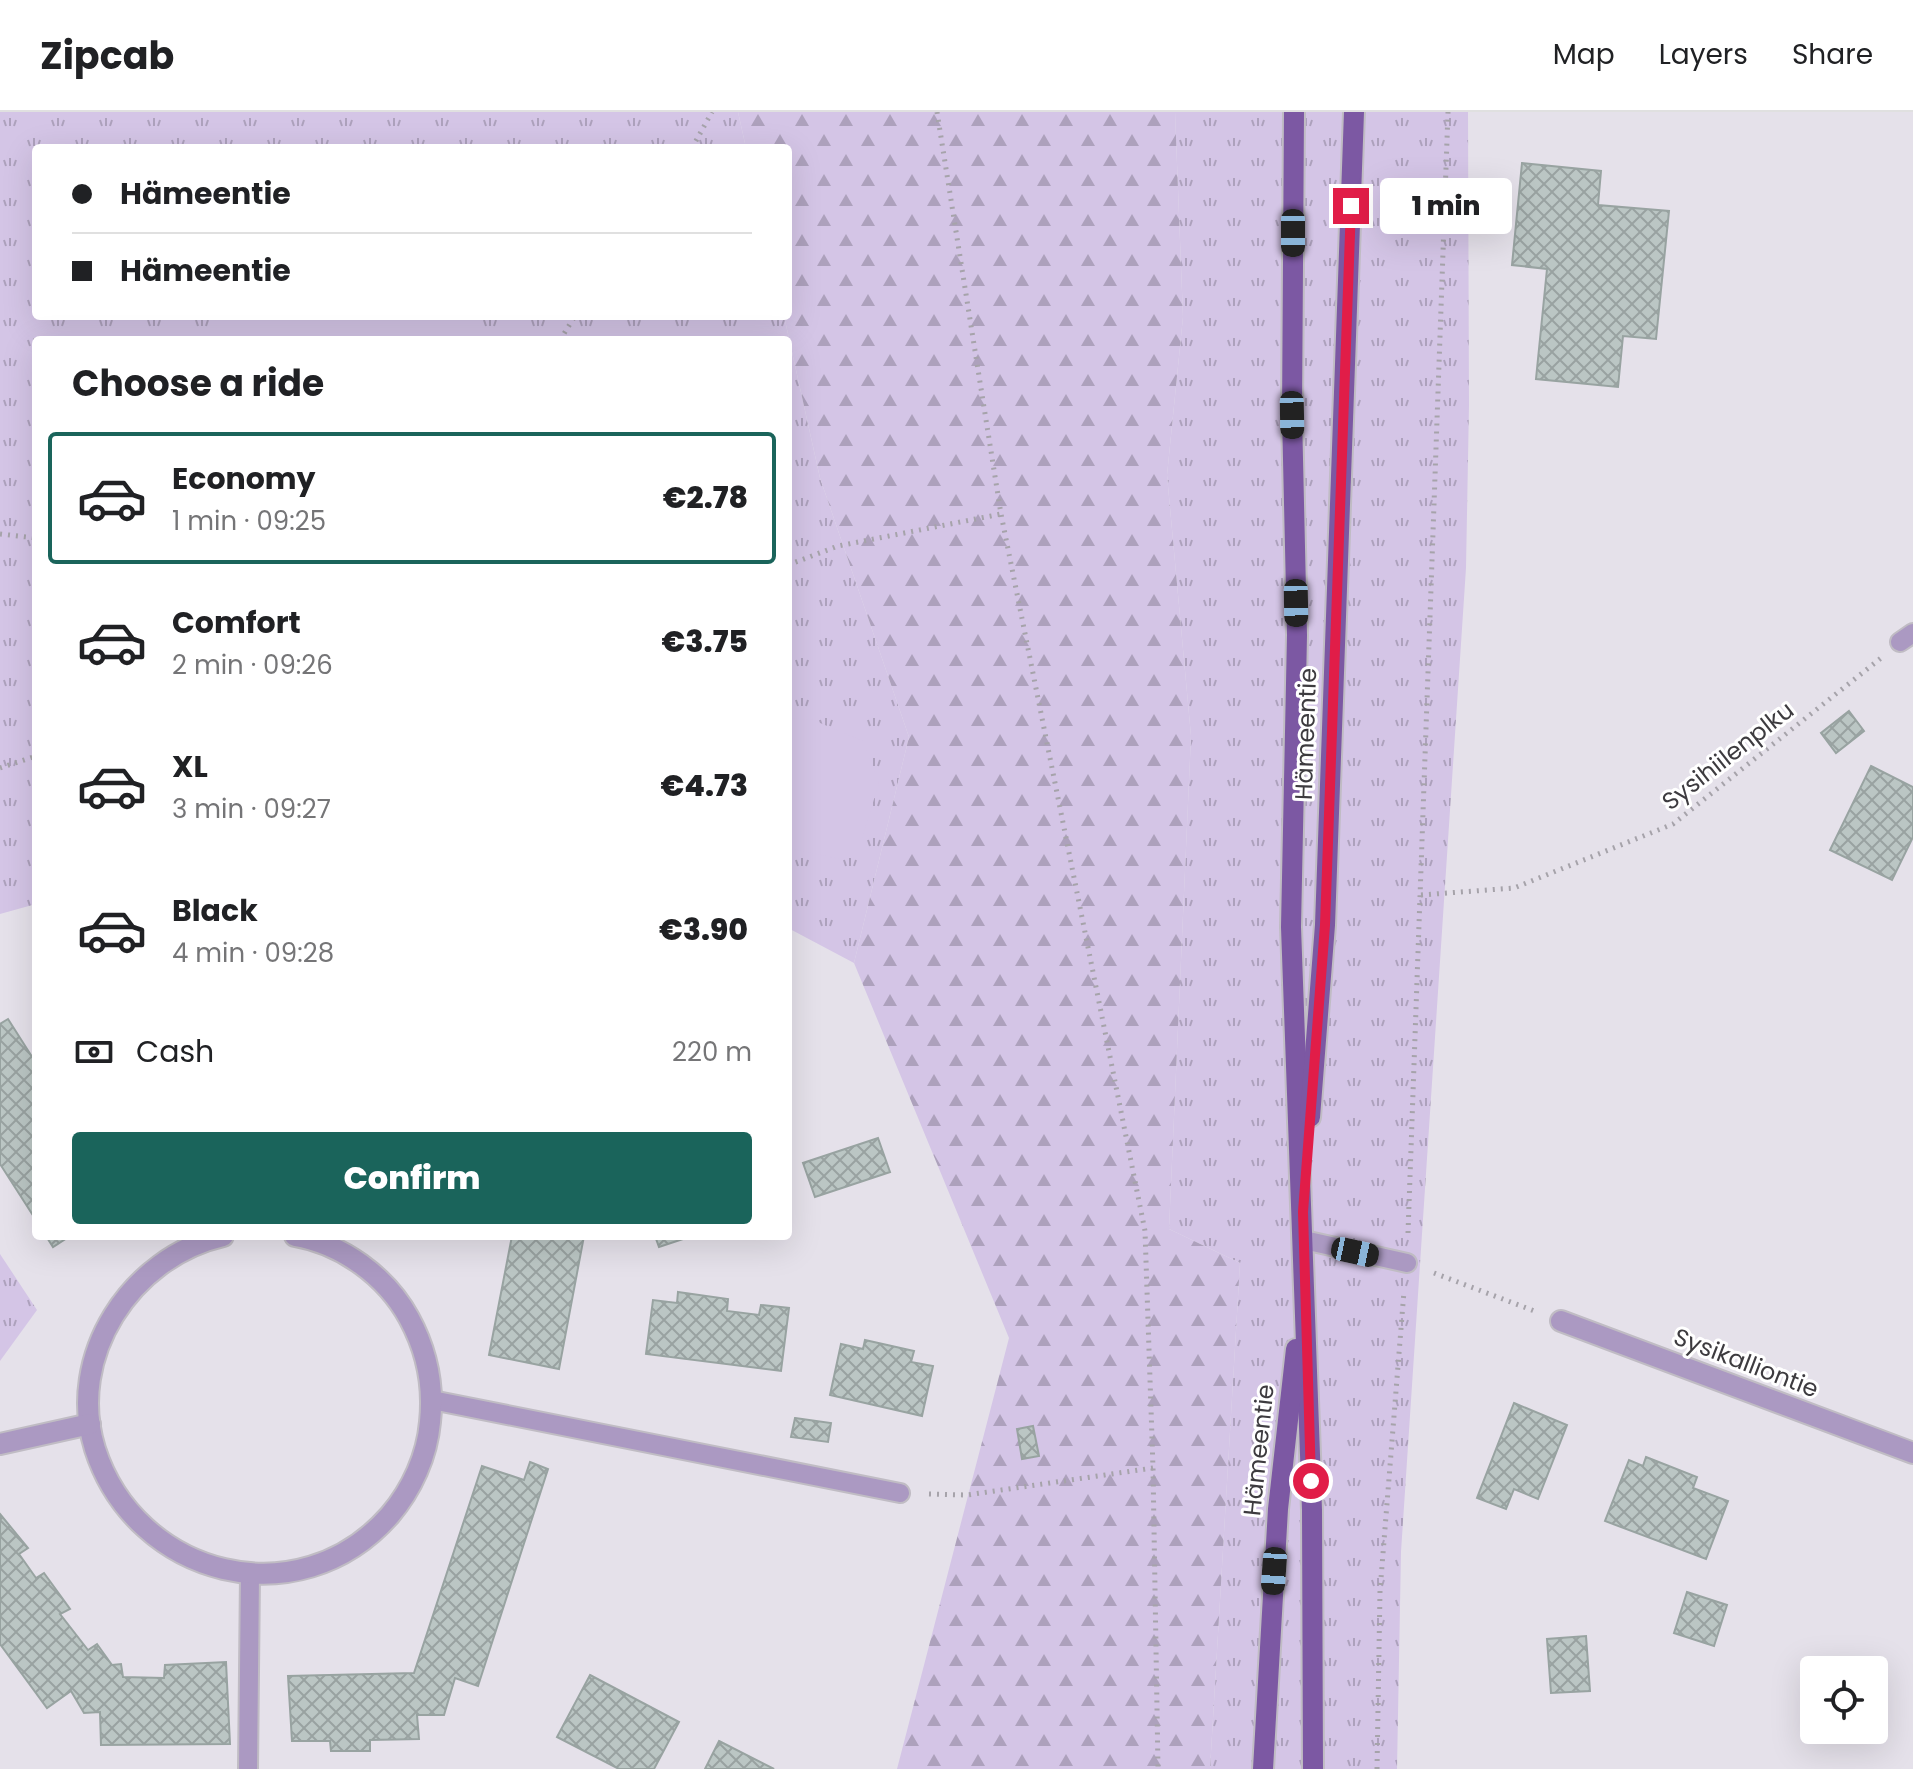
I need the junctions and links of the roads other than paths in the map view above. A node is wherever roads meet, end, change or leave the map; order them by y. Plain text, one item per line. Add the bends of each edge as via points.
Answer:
1 (1294, 112) edge
2 (1354, 112) edge
3 (1303, 1212) junction
4 (203, 1240) edge
5 (313, 1240) edge
6 (1304, 1240) junction
7 (1407, 1263) road end
8 (1303, 1281) junction
9 (1561, 1321) road end
10 (432, 1400) junction
11 (90, 1424) junction
12 (0, 1444) edge
13 (1913, 1453) edge
14 (900, 1493) road end
15 (250, 1574) junction
16 (248, 1769) edge
17 (1263, 1769) edge
18 (1313, 1769) edge

1 - 3 main road, Hämeentie via 1297,635 1291,927
2 - 3 main road, Hämeentie via 1325,925
3 - 6 main road, Hämeentie
4 - 11 street via 147,1274 105,1329 89,1389
5 - 10 street via 345,1253 380,1279 403,1307 427,1362
6 - 7 lane
6 - 8 main road, Hämeentie
8 - 17 main road, Hämeentie via 1278,1509
8 - 18 main road, Hämeentie via 1312,1510
9 - 13 street, Sysikalliontie
10 - 14 lane
10 - 15 street via 429,1438 418,1471 378,1528 349,1550 316,1565
11 - 12 street
11 - 15 street via 109,1483 127,1511 154,1537 184,1557
15 - 16 lane

